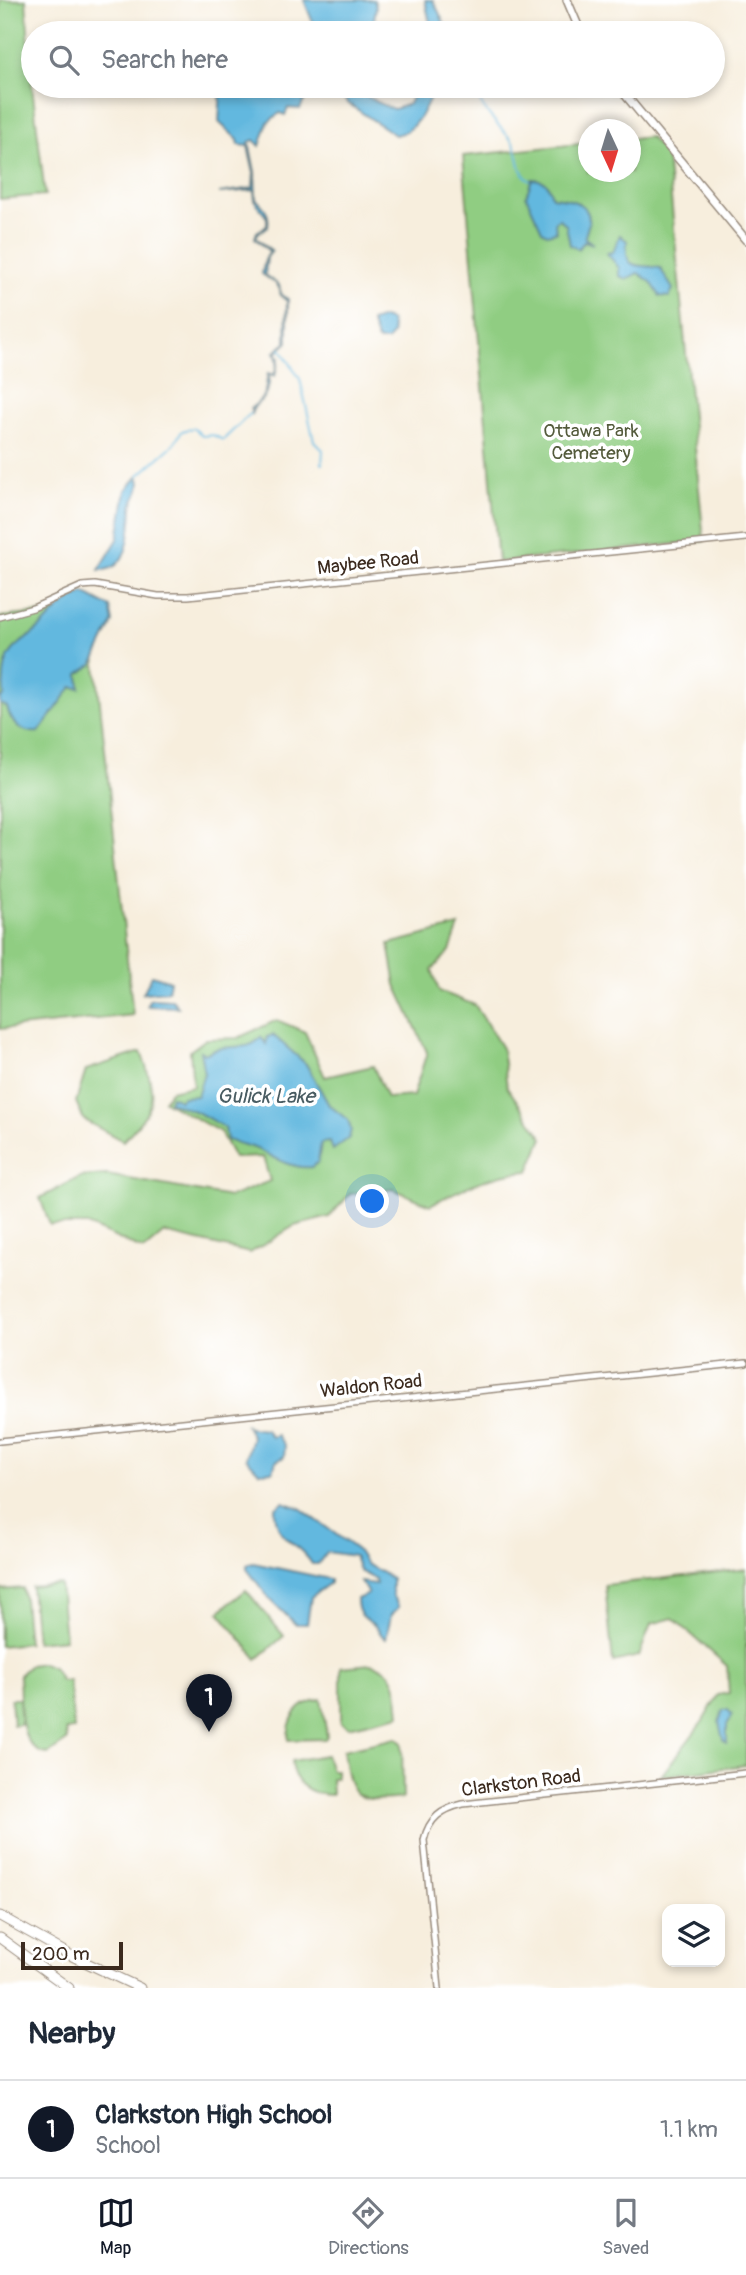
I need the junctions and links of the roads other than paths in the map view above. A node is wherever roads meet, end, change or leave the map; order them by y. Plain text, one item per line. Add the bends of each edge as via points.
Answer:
1 (567, 0) edge
2 (576, 21) edge
3 (628, 98) edge
4 (746, 240) edge
5 (746, 538) edge
6 (0, 617) edge
7 (746, 1363) edge
8 (0, 1441) edge
9 (746, 1773) edge
10 (0, 1916) edge
11 (0, 1938) edge
12 (69, 1988) edge
13 (140, 1988) edge
14 (439, 1988) edge

1 - 2 main road
3 - 4 main road
5 - 6 street, Maybee Road via 188,596 88,585
7 - 8 street, Waldon Road
9 - 14 street, Clarkston Road via 463,1804 442,1811 424,1840
10 - 13 highway
11 - 12 highway

